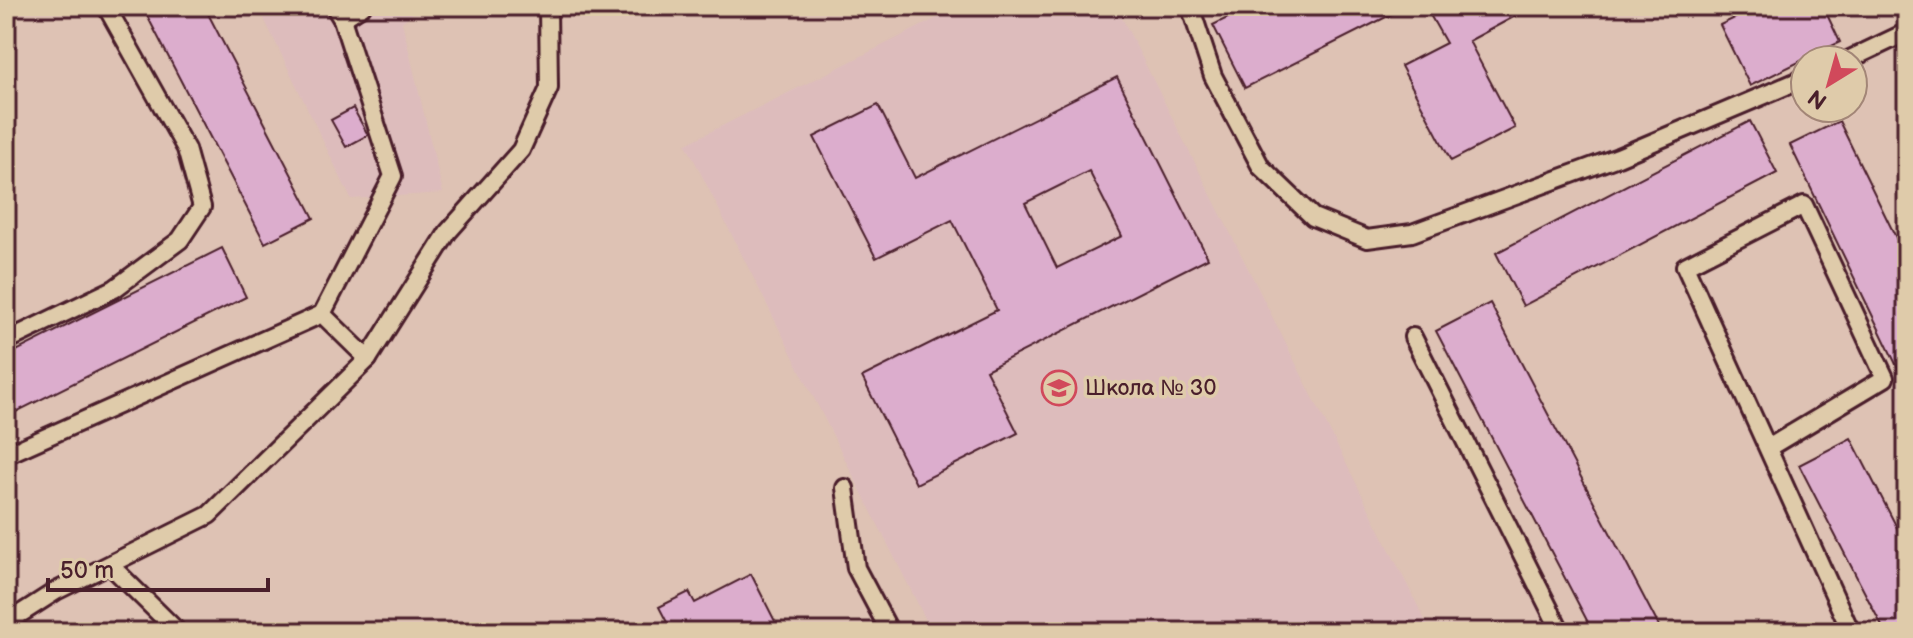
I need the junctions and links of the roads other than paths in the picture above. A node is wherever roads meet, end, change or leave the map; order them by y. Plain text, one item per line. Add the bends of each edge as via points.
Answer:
1 (106, 6) edge
2 (362, 6) edge
3 (548, 6) edge
4 (1190, 6) edge
5 (338, 13) edge
6 (1907, 32) edge
7 (1869, 50) edge
8 (1789, 85) edge
9 (322, 314) junction
10 (1413, 337) dead end
11 (6, 341) edge
12 (368, 359) junction
13 (1768, 448) junction
14 (6, 455) edge
15 (845, 488) dead end
16 (110, 565) junction
17 (6, 623) edge
18 (178, 632) edge
19 (890, 632) edge
20 (1561, 632) edge
21 (1851, 632) edge

1 - 11 lane via 186,149 202,207 180,240 114,289
2 - 5 lane
3 - 12 lane via 549,88 521,150 448,232
4 - 8 lane via 1213,76 1261,167 1313,217 1367,239 1412,233 1618,157
5 - 9 lane via 393,176
6 - 7 lane
9 - 12 lane
9 - 14 lane
10 - 20 lane
12 - 16 lane via 209,515
13 - 13 lane via 1685,266 1804,205 1885,378
13 - 21 lane
15 - 19 lane via 856,568
16 - 17 lane
16 - 18 lane

